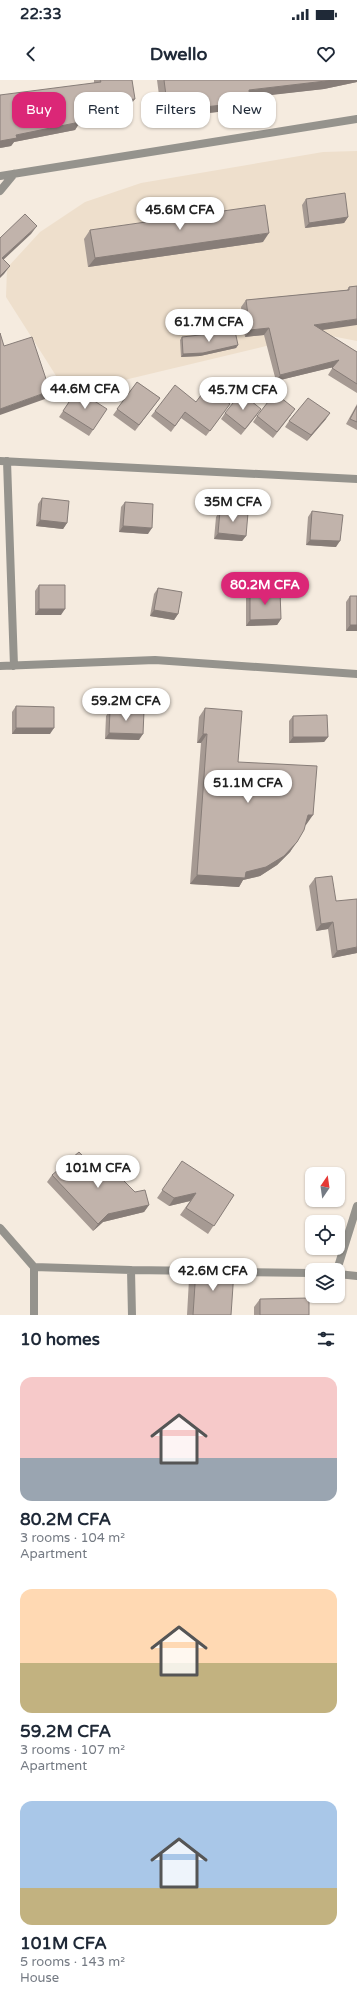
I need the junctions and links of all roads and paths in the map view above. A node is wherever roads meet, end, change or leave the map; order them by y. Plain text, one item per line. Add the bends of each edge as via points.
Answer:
1 (357, 119) edge
2 (14, 174) junction
3 (0, 176) edge
4 (0, 191) edge
5 (3, 461) edge
6 (357, 479) edge
7 (0, 666) edge
8 (14, 666) junction
9 (357, 674) edge
10 (357, 1206) edge
11 (0, 1228) edge
12 (338, 1263) edge
13 (34, 1267) junction
14 (131, 1270) junction
15 (305, 1273) edge
16 (345, 1275) edge
17 (357, 1276) edge
18 (34, 1315) edge
19 (132, 1315) edge

1 - 2 street
2 - 3 street
2 - 4 street
5 - 6 street
5 - 8 street
7 - 8 street
8 - 9 street via 155,660
10 - 12 street
11 - 13 street
13 - 14 street
13 - 18 street
14 - 15 street
14 - 19 street
16 - 17 street

